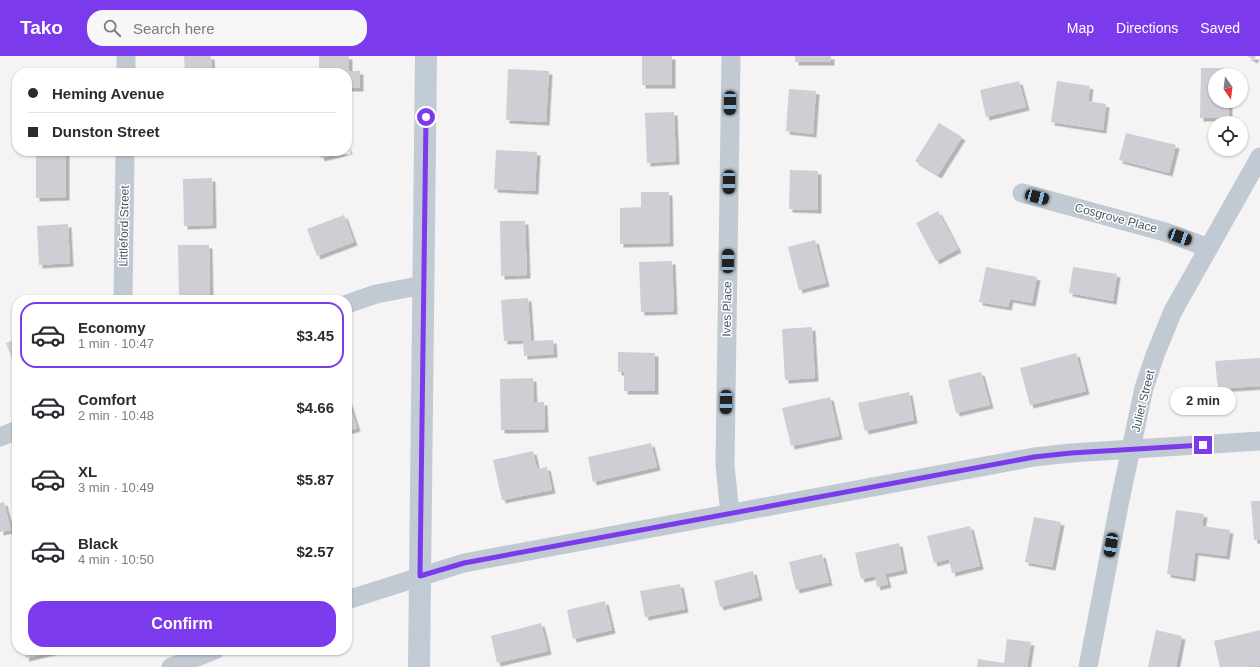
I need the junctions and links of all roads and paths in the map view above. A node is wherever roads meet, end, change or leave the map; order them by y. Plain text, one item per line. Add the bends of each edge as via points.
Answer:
1 (126, 56) edge
2 (426, 56) edge
3 (730, 56) edge
4 (126, 68) edge
5 (125, 156) edge
6 (1260, 157) edge
7 (1022, 193) dead end
8 (1209, 248) junction
9 (424, 285) junction
10 (123, 295) edge
11 (352, 302) edge
12 (12, 432) edge
13 (0, 437) edge
14 (1260, 442) edge
15 (1132, 449) junction
16 (730, 514) junction
17 (420, 576) junction
18 (352, 598) edge
19 (203, 655) edge
20 (171, 667) edge
21 (419, 667) edge
22 (1088, 667) edge

1 - 4 street
2 - 9 street
3 - 16 street, Ives Place via 725,465
5 - 10 street, Littleford Street
6 - 8 street, Juliet Street
7 - 8 street, Cosgrove Place via 1165,232
8 - 15 street, Juliet Street via 1173,311 1155,355 1144,388
9 - 11 street via 376,294
9 - 17 street
12 - 13 street
14 - 15 street
15 - 16 street via 1034,457
15 - 22 street, Juliet Street
16 - 17 street via 464,563
17 - 18 street
17 - 21 street
19 - 20 street

